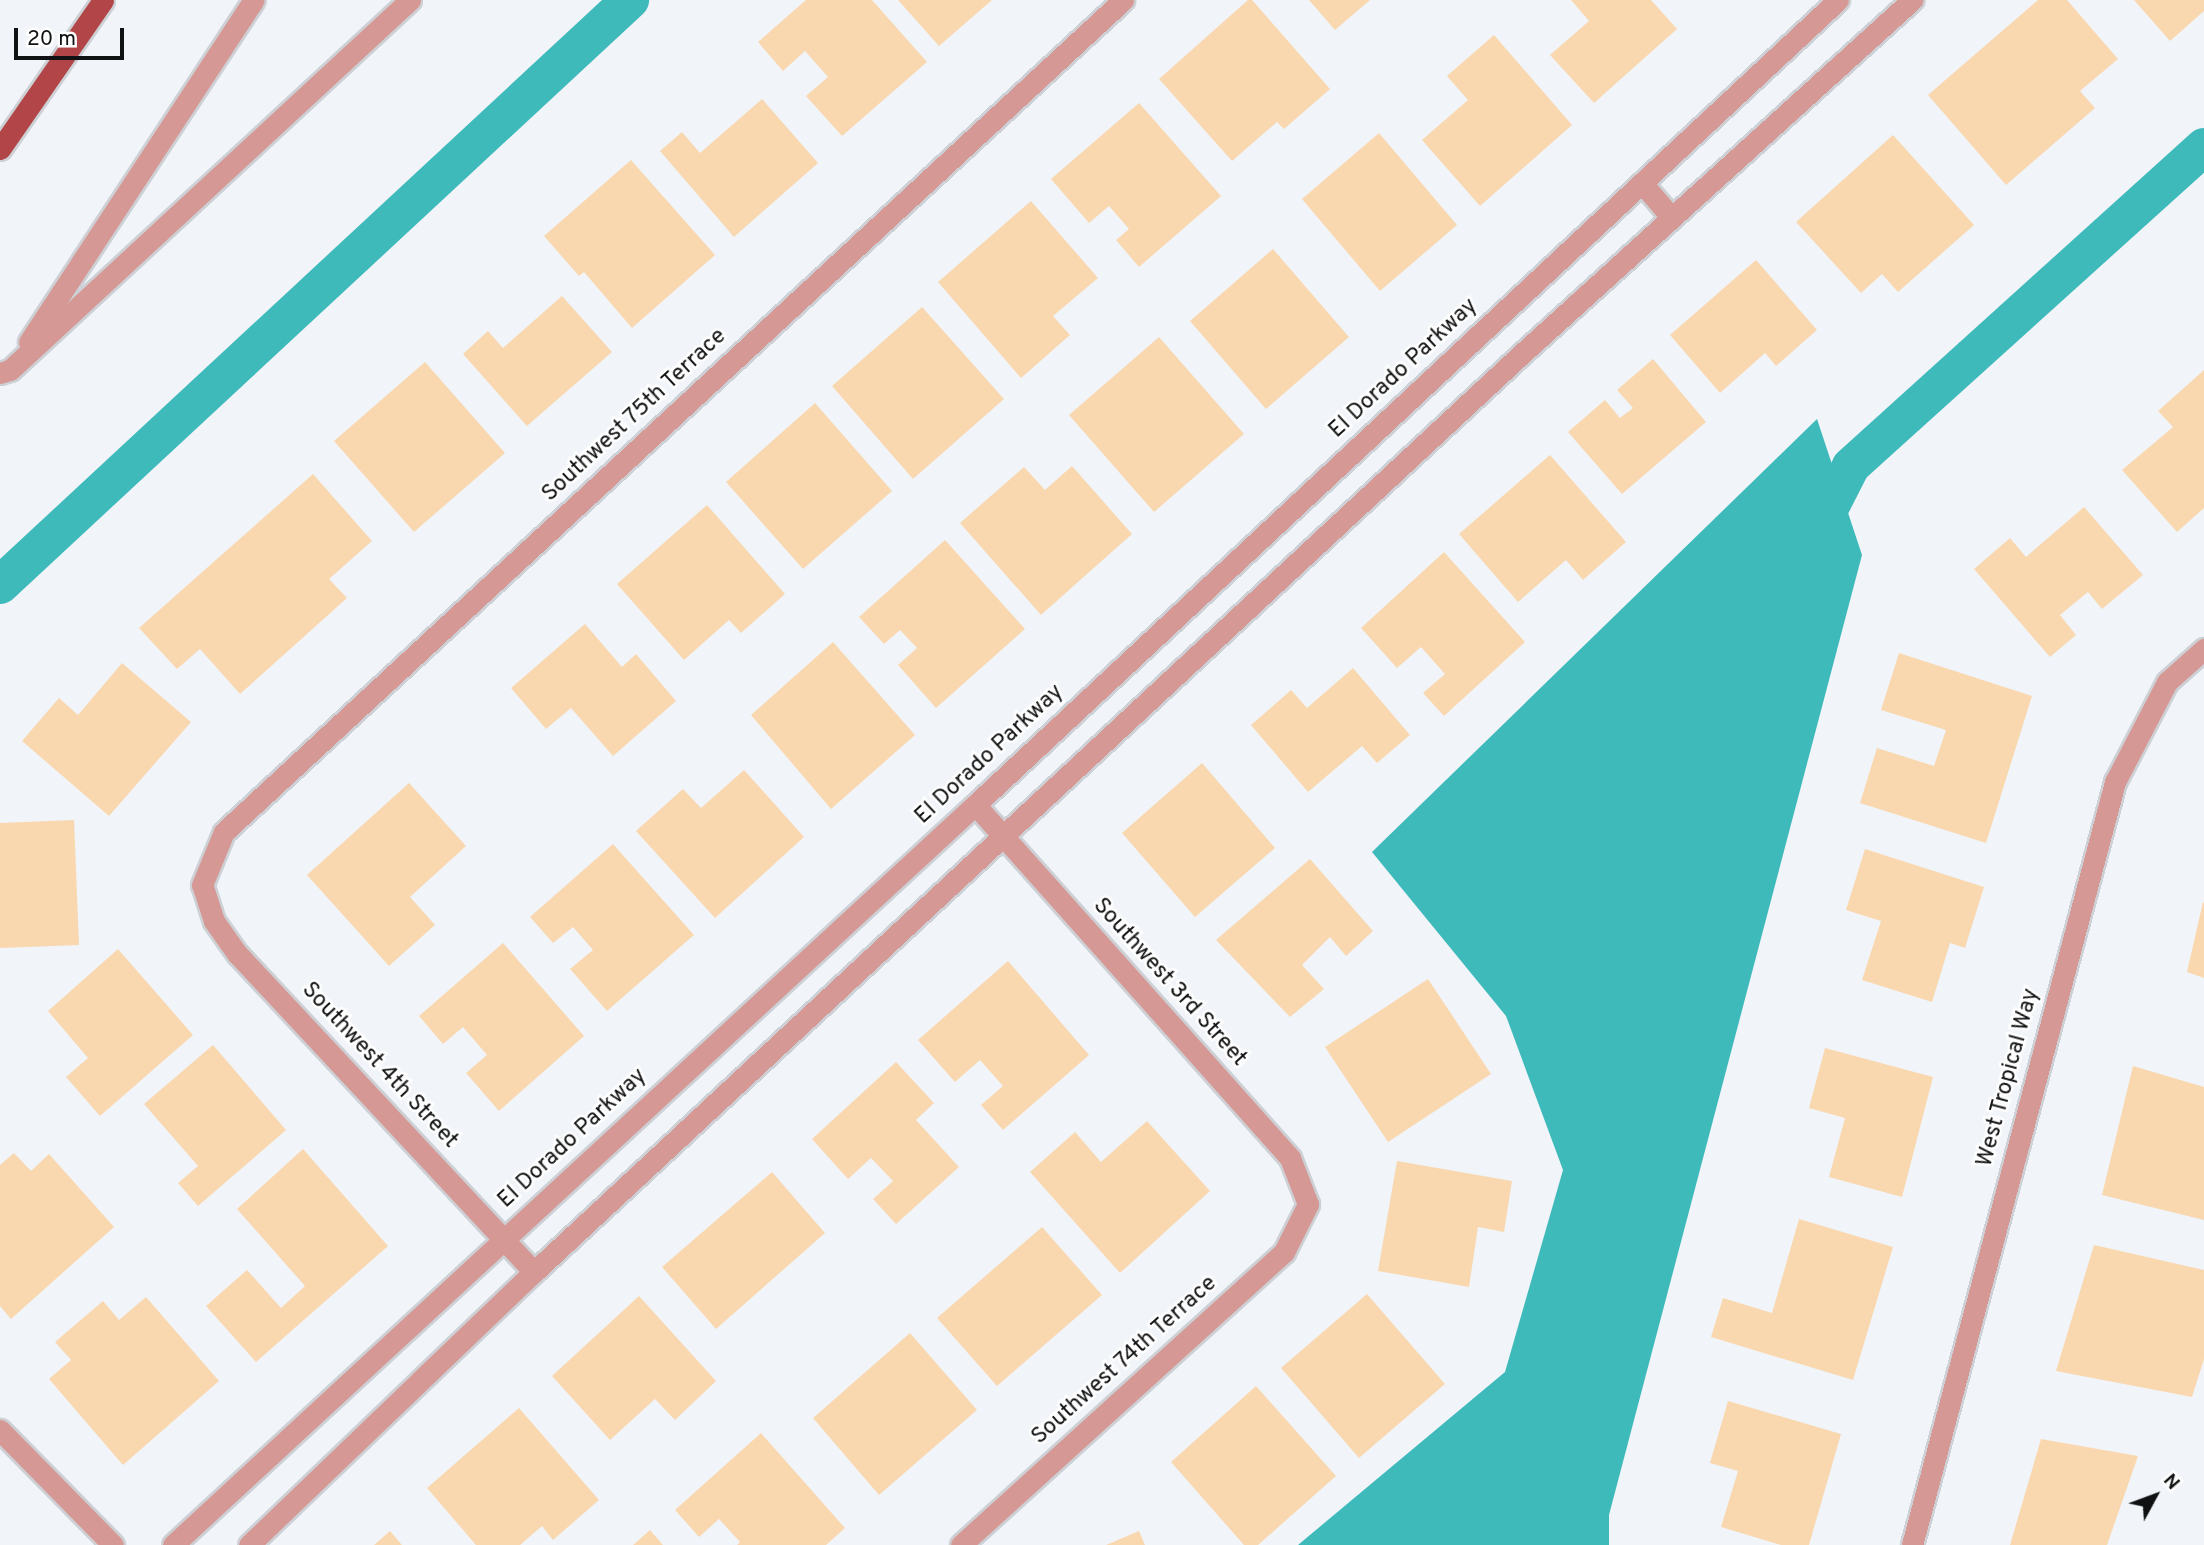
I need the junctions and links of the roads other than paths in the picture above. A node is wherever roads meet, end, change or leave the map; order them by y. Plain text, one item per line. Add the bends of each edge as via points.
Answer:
1 (103, 0) edge
2 (254, 0) edge
3 (410, 0) edge
4 (1123, 0) edge
5 (1838, 0) edge
6 (1912, 0) edge
7 (0, 149) edge
8 (1642, 183) junction
9 (1672, 218) junction
10 (5, 371) edge
11 (2204, 649) edge
12 (975, 805) junction
13 (1004, 837) junction
14 (202, 885) joint
15 (1308, 1204) joint
16 (504, 1238) junction
17 (534, 1272) junction
18 (0, 1430) edge
19 (113, 1545) edge
20 (173, 1545) edge
21 (249, 1545) edge
22 (961, 1545) edge
23 (1912, 1545) edge

1 - 7 main road
2 - 10 street
3 - 10 street
4 - 14 street, Southwest 75th Terrace via 224,832
5 - 8 street, El Dorado Parkway
6 - 9 street
8 - 9 street
8 - 12 street, El Dorado Parkway
9 - 13 street
11 - 23 street, West Tropical Way via 2167,682 2115,782
12 - 13 street, Southwest 3rd Street
12 - 16 street, El Dorado Parkway
13 - 15 street, Southwest 3rd Street via 1290,1158
13 - 17 street
14 - 16 street, Southwest 4th Street via 214,921 238,954
15 - 22 street, Southwest 74th Terrace via 1284,1252
16 - 17 street, Southwest 4th Street
16 - 20 street, El Dorado Parkway
17 - 21 street
18 - 19 street

